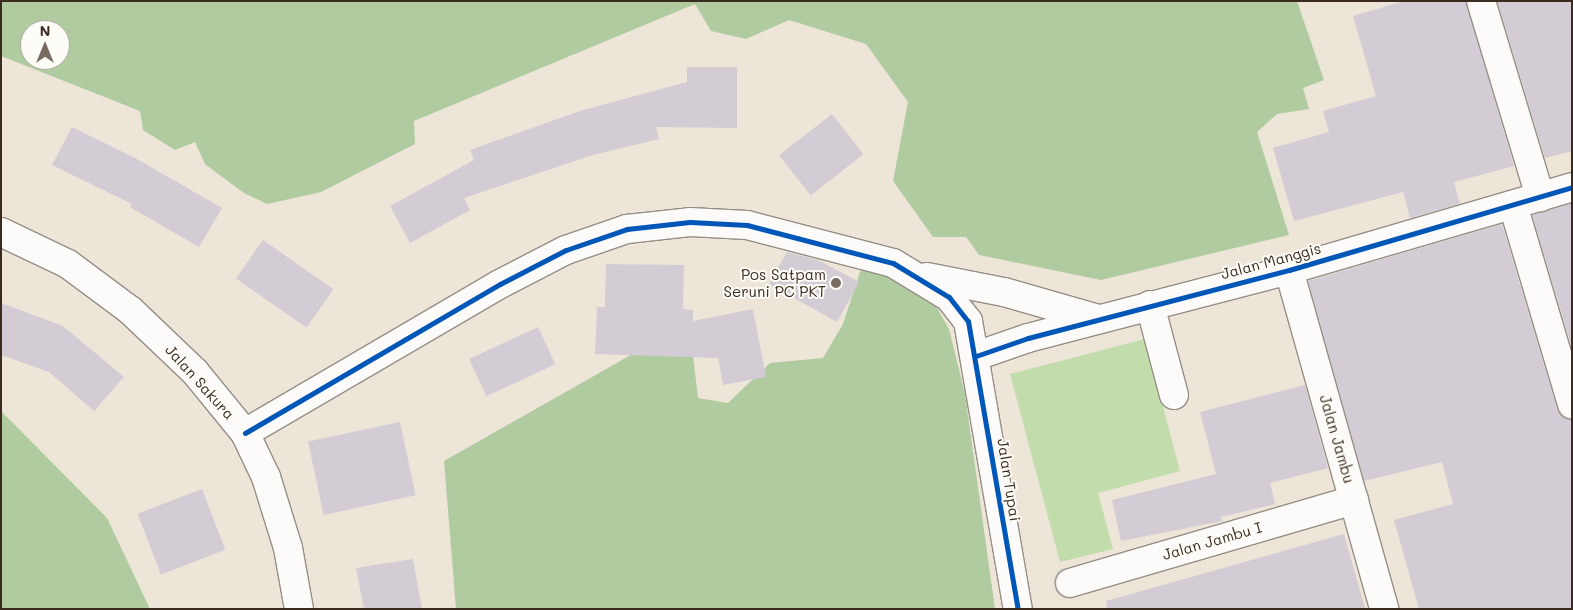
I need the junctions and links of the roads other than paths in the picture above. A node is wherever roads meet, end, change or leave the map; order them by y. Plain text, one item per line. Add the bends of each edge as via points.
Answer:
1 (1481, 1) edge
2 (1572, 187) edge
3 (1540, 197) junction
4 (1513, 205) junction
5 (1, 232) edge
6 (1289, 270) junction
7 (913, 274) junction
8 (1150, 306) junction
9 (1099, 320) junction
10 (976, 356) junction
11 (1174, 395) dead end
12 (1572, 404) edge
13 (245, 433) junction
14 (1354, 500) junction
15 (1070, 582) dead end
16 (299, 609) edge
17 (1018, 609) edge
18 (1384, 609) edge

1 - 3 street
2 - 3 street, Jalan Manggis
3 - 4 street, Jalan Manggis
4 - 6 street, Jalan Manggis
4 - 12 street
5 - 13 street, Jalan Sakura via 68,264 130,310 195,372
6 - 8 street, Jalan Manggis
6 - 14 street, Jalan Jambu
7 - 9 street via 1004,292
7 - 10 street, Jalan Tupai via 949,297 968,321
7 - 13 street via 893,263 850,249 747,225 690,222 627,229 566,250 500,284
8 - 9 street, Jalan Manggis
8 - 11 street
9 - 10 street, Jalan Manggis via 1028,338
10 - 17 street, Jalan Tupai
13 - 16 street, Jalan Sakura via 266,477 288,548
14 - 15 street, Jalan Jambu I
14 - 18 street, Jalan Jambu

